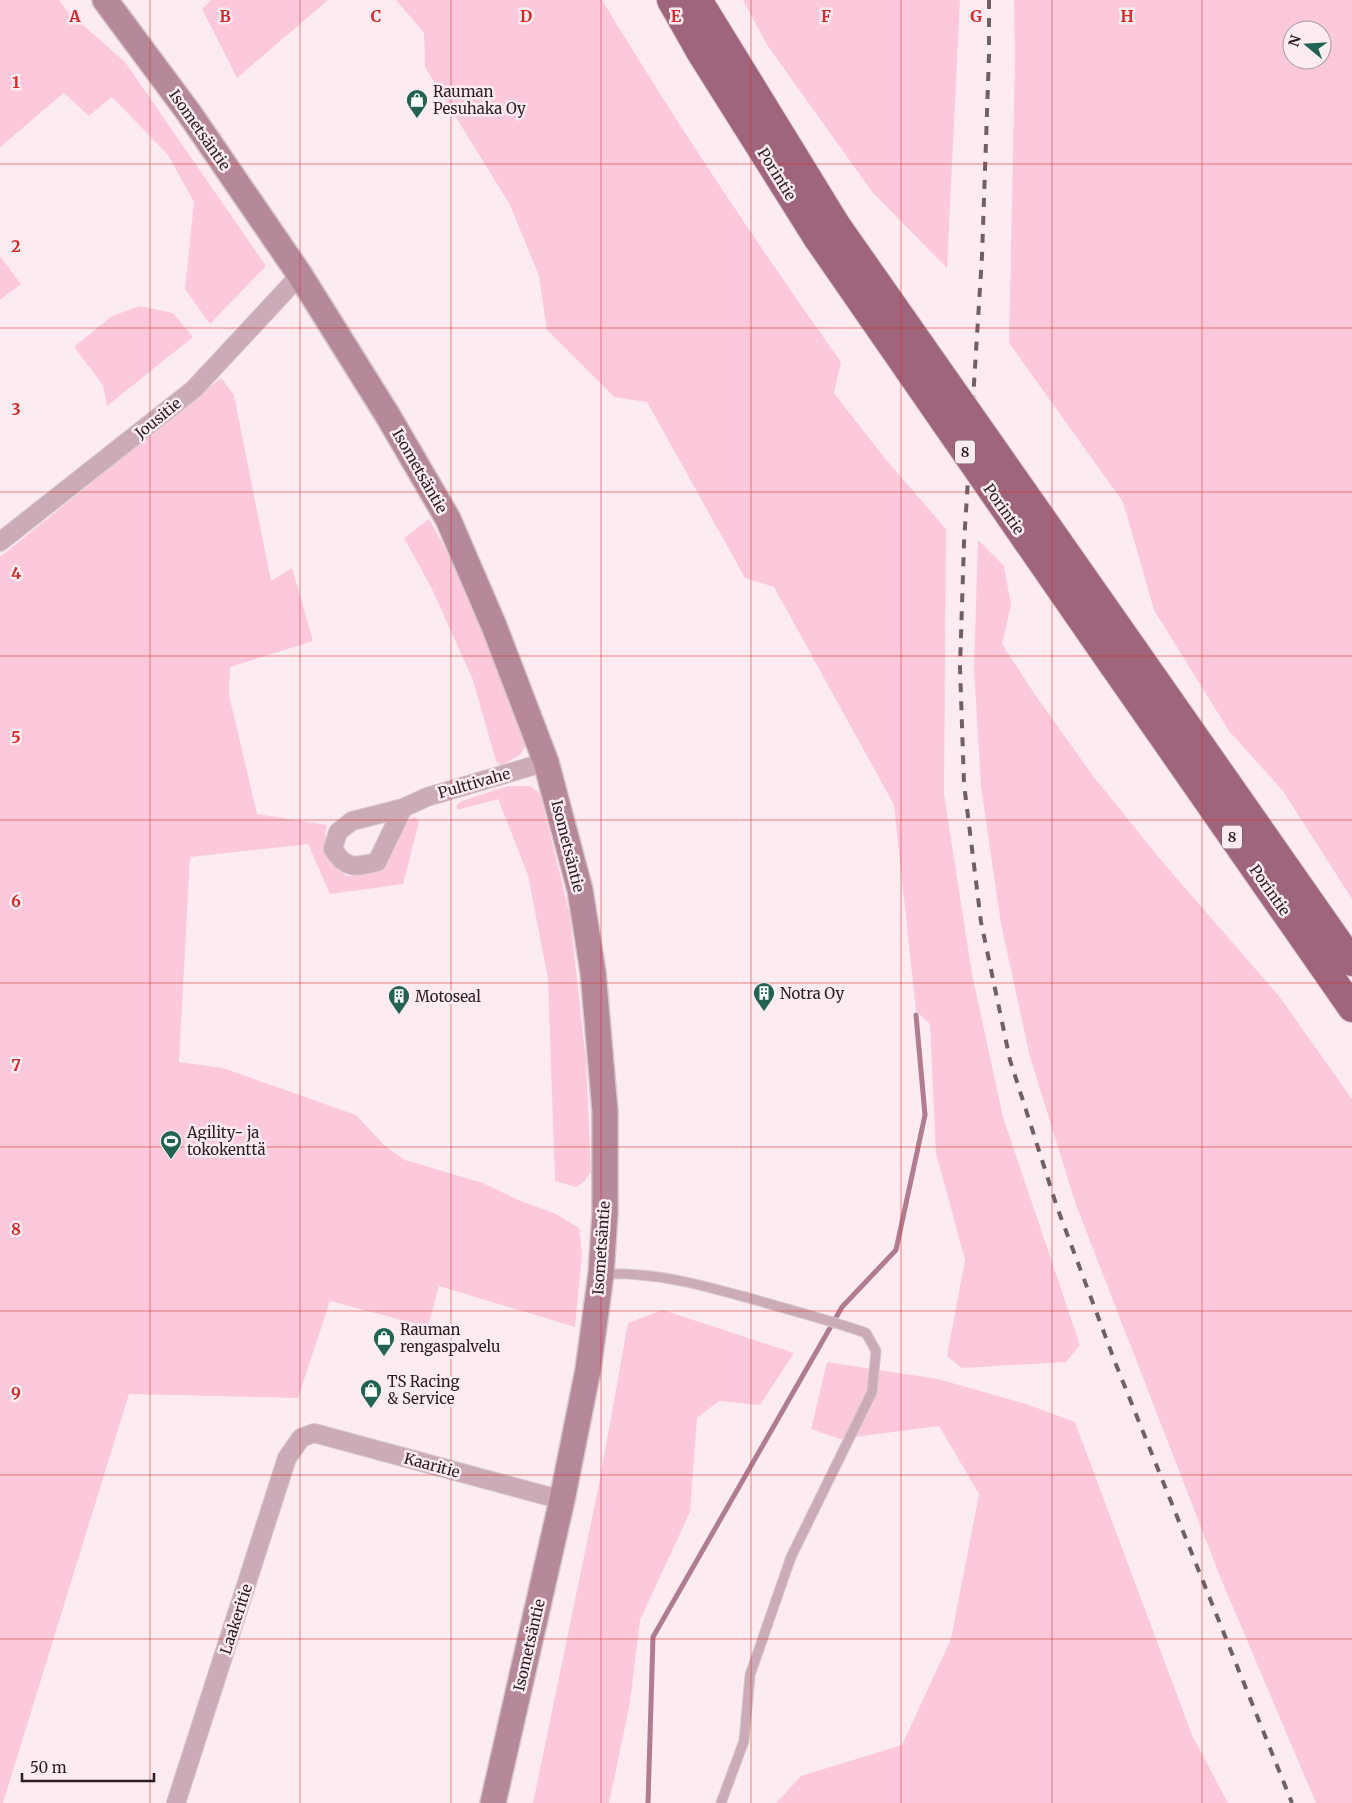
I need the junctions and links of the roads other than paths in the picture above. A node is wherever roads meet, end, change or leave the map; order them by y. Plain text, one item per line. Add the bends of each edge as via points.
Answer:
1 (105, 0) edge
2 (670, 0) edge
3 (698, 0) edge
4 (827, 233) junction
5 (300, 275) junction
6 (0, 542) edge
7 (546, 762) junction
8 (403, 808) dead end
9 (1352, 962) edge
10 (1352, 1008) edge
11 (601, 1274) junction
12 (301, 1438) joint
13 (562, 1500) junction
14 (176, 1803) edge
15 (492, 1803) edge
16 (721, 1803) edge

1 - 5 main road, Isometsäntie via 189,113
2 - 4 highway, Porintie / 8 via 701,54
3 - 4 highway, Porintie / 8
4 - 9 highway, Porintie / 8, bridge via 1134,650
4 - 10 highway, Porintie / 8, bridge via 1113,665
5 - 6 street, Jousitie via 194,389
5 - 7 main road, Isometsäntie via 448,519 494,626
7 - 8 street, Pulttivahe via 427,797
7 - 11 main road, Isometsäntie via 580,890 594,981 605,1111 605,1213
11 - 13 main road, Isometsäntie via 588,1370
11 - 16 lane via 672,1277 834,1322 866,1333 876,1351 872,1392 791,1557 750,1675 744,1740
12 - 13 street, Kaaritie via 314,1433
12 - 14 street, Laakeritie via 287,1458
13 - 15 main road, Isometsäntie

